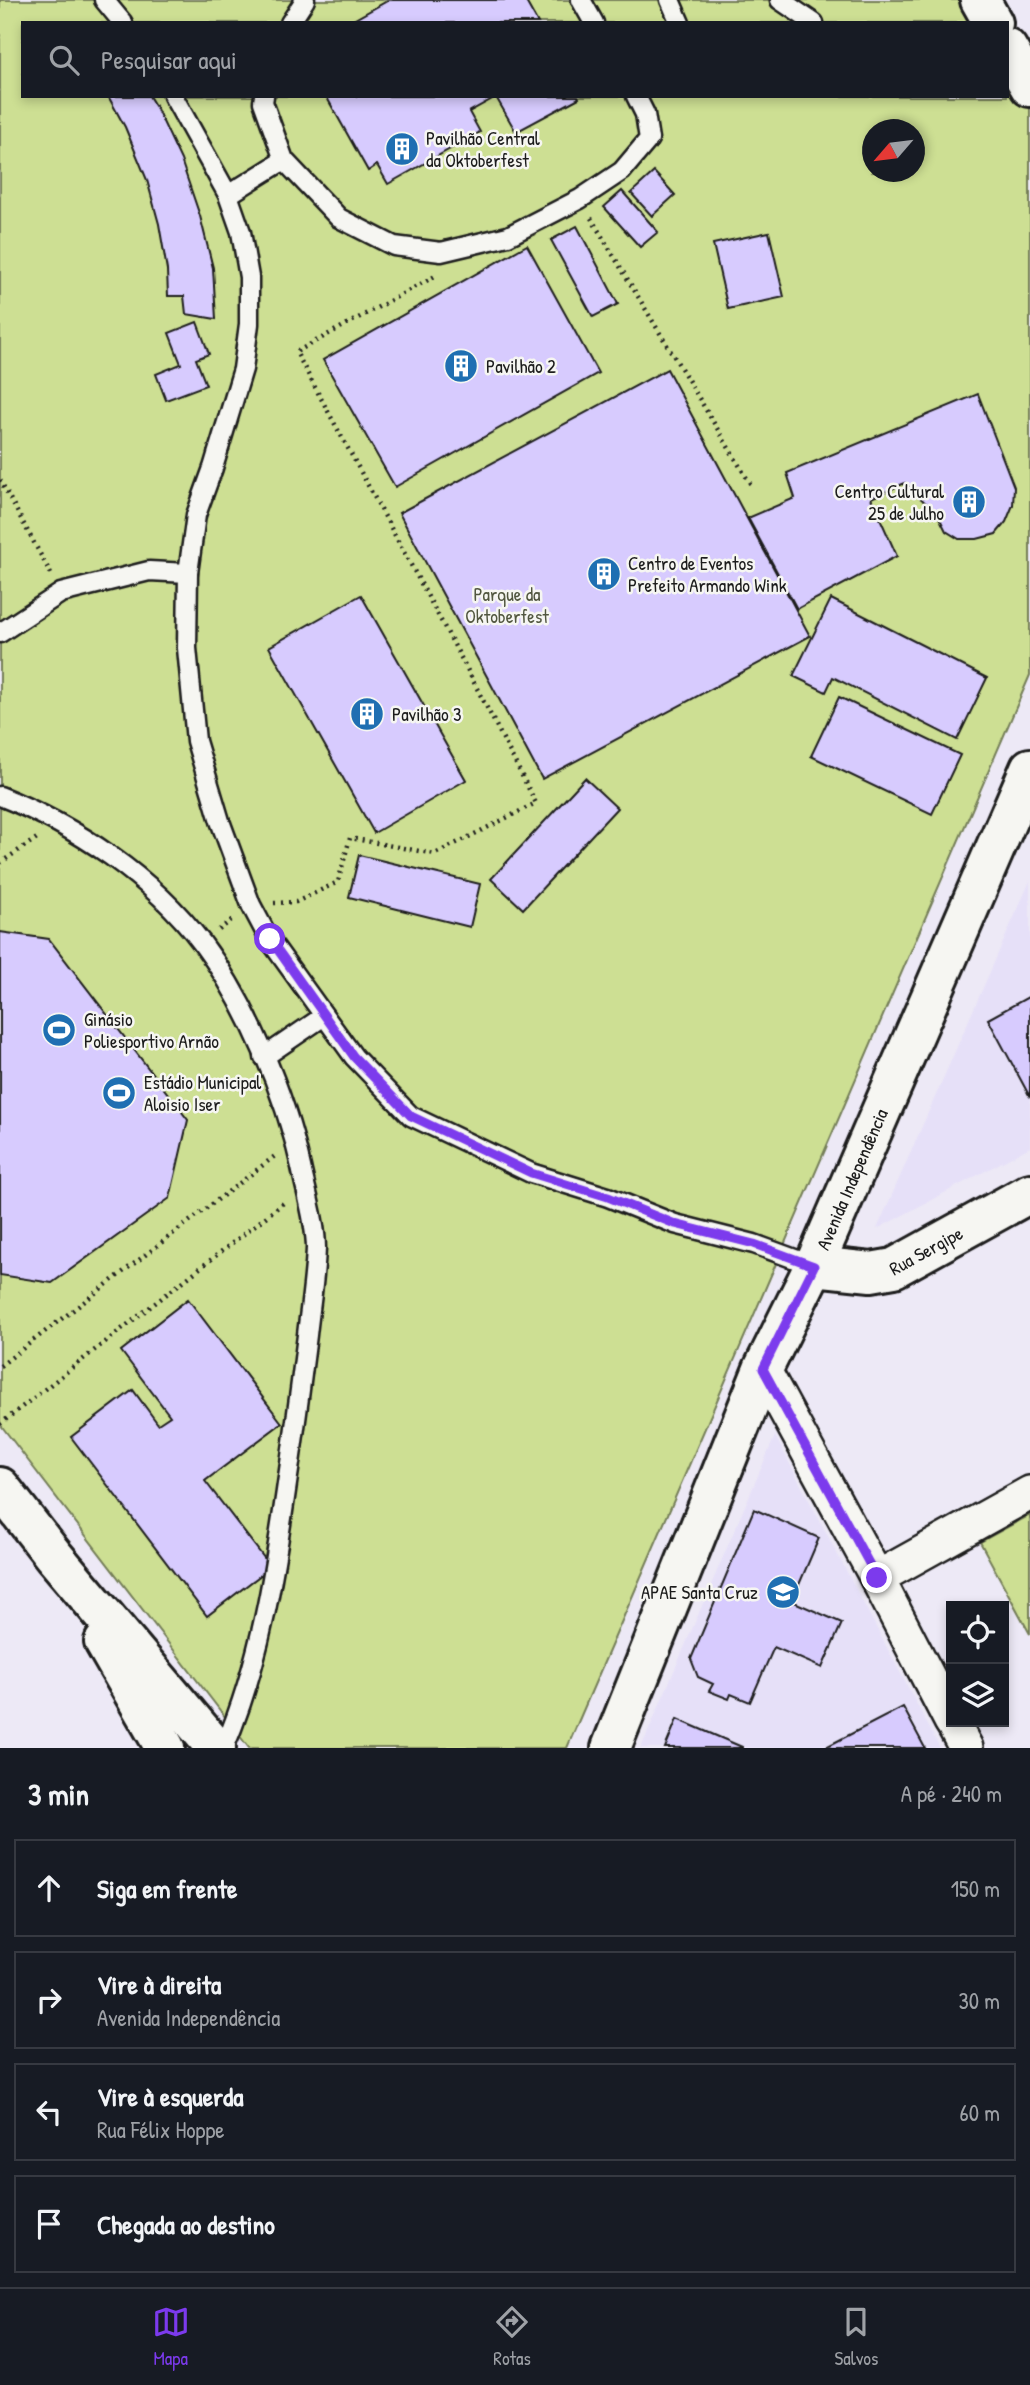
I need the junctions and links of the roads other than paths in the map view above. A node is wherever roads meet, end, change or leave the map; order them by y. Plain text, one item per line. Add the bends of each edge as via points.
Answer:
1 (104, 0) edge
2 (305, 0) edge
3 (581, 0) edge
4 (670, 0) edge
5 (780, 0) edge
6 (980, 0) edge
7 (120, 21) edge
8 (291, 21) edge
9 (593, 21) edge
10 (679, 21) edge
11 (811, 21) edge
12 (991, 21) edge
13 (1009, 53) edge
14 (1030, 87) edge
15 (174, 98) edge
16 (264, 98) edge
17 (637, 98) edge
18 (284, 160) junction
19 (228, 195) junction
20 (188, 573) junction
21 (0, 633) edge
22 (1030, 768) edge
23 (0, 796) edge
24 (324, 1016) junction
25 (264, 1057) junction
26 (1030, 1193) edge
27 (814, 1266) junction
28 (763, 1369) junction
29 (1030, 1493) edge
30 (6, 1507) edge
31 (53, 1555) junction
32 (877, 1578) junction
33 (946, 1710) edge
34 (955, 1727) edge
35 (165, 1748) edge
36 (216, 1748) edge
37 (224, 1748) edge
38 (611, 1748) edge
39 (965, 1748) edge

1 - 7 lane
2 - 8 lane
3 - 9 lane
4 - 10 lane
5 - 11 lane
6 - 12 main road
13 - 14 main road
15 - 19 lane
16 - 18 lane
17 - 18 lane via 649,139 622,171 580,199 508,236 441,252 394,246 339,218
18 - 19 lane
19 - 20 lane via 249,277 249,324 243,369 196,515
20 - 21 lane via 149,571 61,593
20 - 24 lane via 187,648 196,741 220,821 251,905
22 - 27 main road, Avenida Independência
23 - 25 lane via 59,823 114,858 161,898 202,943 246,1015
24 - 25 lane
24 - 27 lane via 354,1057 411,1116 531,1173
25 - 37 lane via 295,1140 316,1246 290,1466 265,1619 243,1705
26 - 27 main road, Rua Sergipe via 894,1268 872,1272
27 - 28 main road, Avenida Independência
28 - 32 street
28 - 38 main road, Avenida Independência
29 - 32 street
30 - 31 main road
31 - 35 main road
31 - 36 main road
32 - 33 street
34 - 39 street

